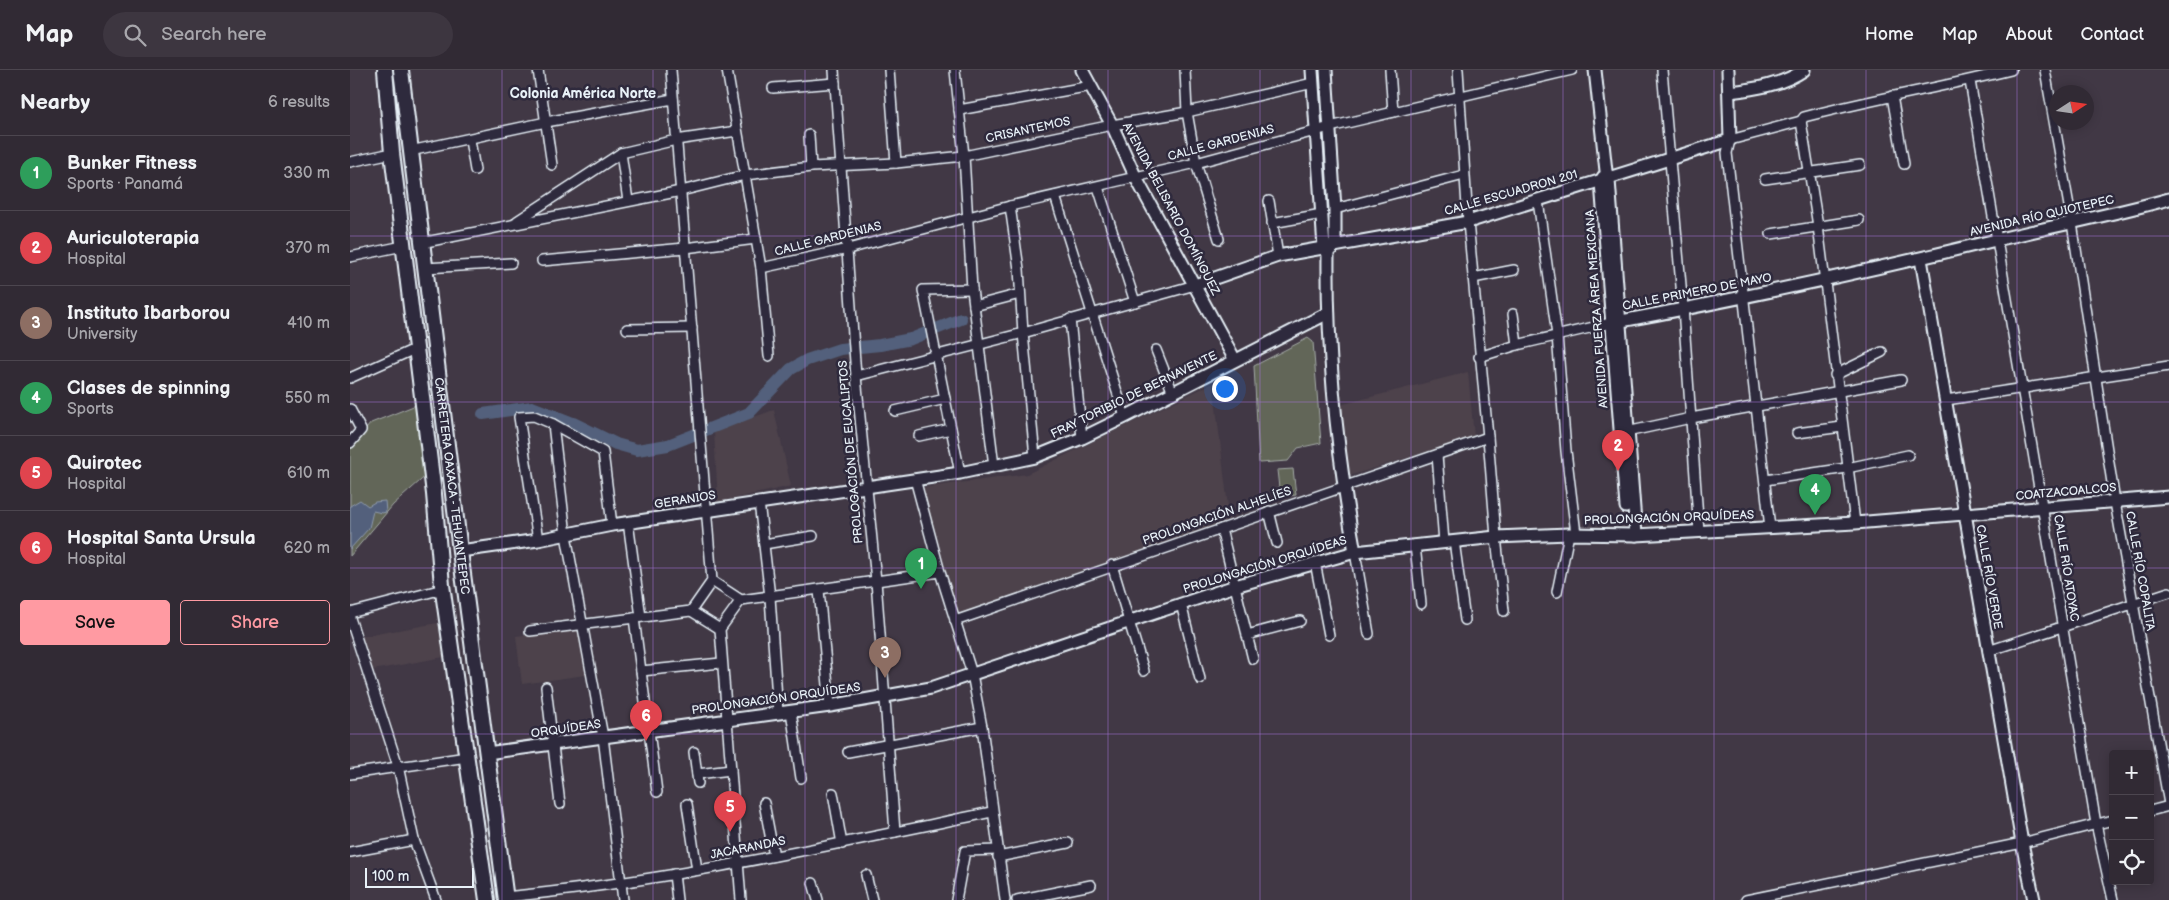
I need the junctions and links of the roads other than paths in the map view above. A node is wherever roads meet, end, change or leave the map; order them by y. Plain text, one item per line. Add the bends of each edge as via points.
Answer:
1 (385, 70) edge
2 (401, 70) edge
3 (538, 70) edge
4 (670, 70) edge
5 (727, 70) edge
6 (834, 70) edge
7 (889, 70) edge
8 (955, 70) edge
9 (1082, 70) edge
10 (1185, 70) edge
11 (1312, 70) edge
12 (1326, 70) edge
13 (1390, 70) edge
14 (1458, 70) edge
15 (1572, 70) edge
16 (1595, 70) edge
17 (1662, 70) edge
18 (1728, 70) edge
19 (1804, 70) edge
20 (2011, 70) edge
21 (2045, 70) edge
22 (1985, 73) edge
23 (1970, 81) junction
24 (835, 83) junction
25 (1313, 83) junction
26 (1091, 86) junction
27 (773, 88) dead end
28 (1729, 92) junction
29 (1460, 96) junction
30 (1892, 96) junction
31 (673, 99) junction
32 (959, 110) junction
33 (1187, 112) junction
34 (1392, 112) junction
35 (546, 122) junction
36 (1801, 122) junction
37 (1112, 125) junction
38 (1330, 127) junction
39 (1318, 130) junction
40 (737, 131) junction
41 (809, 135) dead end
42 (470, 140) junction
43 (676, 140) junction
44 (1730, 140) junction
45 (410, 151) junction
46 (621, 153) junction
47 (392, 154) junction
48 (964, 156) junction
49 (1669, 160) junction
50 (350, 162) edge
51 (896, 163) junction
52 (1196, 163) junction
53 (1904, 164) dead end
54 (552, 165) dead end
55 (1860, 165) dead end
56 (840, 166) junction
57 (811, 168) junction
58 (475, 170) dead end
59 (1809, 174) junction
60 (745, 175) junction
61 (1464, 175) junction
62 (1605, 177) junction
63 (1136, 178) junction
64 (1765, 178) dead end
65 (1098, 187) junction
66 (681, 190) junction
67 (1055, 196) junction
68 (2169, 199) edge
69 (628, 201) junction
70 (1269, 201) dead end
71 (1538, 201) junction
72 (1010, 206) junction
73 (1335, 209) junction
74 (1322, 214) junction
75 (968, 217) junction
76 (1859, 220) dead end
77 (1468, 222) junction
78 (514, 223) junction
79 (1272, 223) junction
80 (2072, 223) junction
81 (1818, 226) junction
82 (1771, 234) dead end
83 (756, 239) junction
84 (1219, 239) dead end
85 (1995, 240) junction
86 (421, 243) junction
87 (403, 246) junction
88 (685, 248) junction
89 (848, 249) junction
90 (1329, 249) junction
91 (1278, 256) junction
92 (350, 257) edge
93 (1921, 259) junction
94 (542, 261) dead end
95 (511, 263) dead end
96 (425, 268) junction
97 (761, 268) junction
98 (1514, 270) dead end
99 (1473, 278) junction
100 (1824, 280) junction
101 (1195, 285) junction
102 (972, 289) junction
103 (1020, 294) junction
104 (1745, 298) junction
105 (1135, 302) junction
106 (974, 306) junction
107 (1683, 308) junction
108 (1328, 313) junction
109 (1092, 314) junction
110 (1512, 314) dead end
111 (1070, 319) junction
112 (1615, 322) junction
113 (692, 328) junction
114 (627, 329) dead end
115 (1023, 332) junction
116 (1557, 335) junction
117 (978, 344) junction
118 (1517, 345) junction
119 (417, 348) junction
120 (1156, 350) dead end
121 (1882, 352) dead end
122 (935, 354) junction
123 (769, 356) dead end
124 (1479, 357) junction
125 (1235, 360) junction
126 (2169, 368) edge
127 (1836, 375) junction
128 (856, 376) junction
129 (2096, 377) junction
130 (350, 378) edge
131 (1901, 380) dead end
132 (2022, 389) junction
133 (1837, 391) junction
134 (1174, 393) junction
135 (945, 399) junction
136 (1946, 400) junction
137 (1757, 407) junction
138 (350, 409) edge
139 (895, 411) dead end
140 (1125, 417) junction
141 (1691, 418) junction
142 (553, 424) junction
143 (1842, 427) junction
144 (951, 429) junction
145 (1624, 433) junction
146 (1797, 433) dead end
147 (919, 436) dead end
148 (1488, 437) junction
149 (1082, 438) junction
150 (350, 443) edge
151 (1437, 454) junction
152 (1908, 455) dead end
153 (1035, 457) junction
154 (994, 466) junction
155 (1847, 468) junction
156 (960, 473) junction
157 (915, 480) junction
158 (1765, 480) junction
159 (1343, 486) junction
160 (867, 487) junction
161 (2169, 497) edge
162 (759, 502) junction
163 (2114, 502) junction
164 (2043, 508) junction
165 (706, 510) junction
166 (1269, 512) junction
167 (1965, 514) junction
168 (628, 522) junction
169 (1855, 524) junction
170 (612, 525) junction
171 (1770, 528) junction
172 (1221, 529) junction
173 (1699, 532) junction
174 (1572, 534) junction
175 (566, 535) junction
176 (1632, 535) junction
177 (813, 536) dead end
178 (1496, 537) junction
179 (538, 540) junction
180 (1449, 541) junction
181 (1277, 542) dead end
182 (764, 544) junction
183 (1415, 545) junction
184 (460, 551) junction
185 (1355, 552) junction
186 (1314, 562) junction
187 (1112, 566) junction
188 (940, 572) junction
189 (712, 581) junction
190 (876, 581) junction
191 (1235, 586) junction
192 (443, 589) junction
193 (819, 590) junction
194 (1557, 592) dead end
195 (2169, 592) edge
196 (770, 596) junction
197 (741, 600) junction
198 (1181, 604) junction
199 (1421, 604) dead end
200 (2133, 604) junction
201 (1504, 610) dead end
202 (691, 611) junction
203 (350, 613) edge
204 (638, 617) junction
205 (350, 618) edge
206 (1465, 620) dead end
207 (955, 621) junction
208 (1300, 621) dead end
209 (1129, 622) junction
210 (582, 624) junction
211 (2063, 628) junction
212 (720, 629) junction
213 (530, 630) dead end
214 (1369, 634) dead end
215 (1247, 635) junction
216 (1329, 635) dead end
217 (1988, 651) junction
218 (1253, 659) dead end
219 (721, 663) junction
220 (640, 671) junction
221 (1144, 671) dead end
222 (972, 674) junction
223 (1200, 679) dead end
224 (546, 687) dead end
225 (884, 697) junction
226 (830, 706) junction
227 (791, 711) junction
228 (778, 712) junction
229 (726, 721) junction
230 (982, 727) junction
231 (649, 731) junction
232 (602, 737) junction
233 (553, 745) junction
234 (887, 745) junction
235 (694, 752) dead end
236 (848, 752) dead end
237 (487, 753) junction
238 (467, 757) junction
239 (398, 766) junction
240 (731, 770) junction
241 (350, 774) edge
242 (802, 778) dead end
243 (657, 792) dead end
244 (832, 793) dead end
245 (764, 803) dead end
246 (560, 804) dead end
247 (687, 804) dead end
248 (2169, 805) edge
249 (2154, 810) edge
250 (992, 812) junction
251 (2109, 821) edge
252 (2096, 824) junction
253 (895, 832) junction
254 (414, 840) junction
255 (1068, 843) dead end
256 (2022, 843) junction
257 (842, 844) junction
258 (350, 852) edge
259 (998, 854) junction
260 (774, 856) junction
261 (738, 864) junction
262 (697, 870) junction
263 (674, 874) junction
264 (866, 875) dead end
265 (621, 882) junction
266 (813, 883) dead end
267 (1091, 885) dead end
268 (551, 896) edge
269 (506, 899) edge
270 (436, 900) edge
271 (484, 900) edge
272 (623, 900) edge
273 (677, 900) edge
274 (741, 900) edge
275 (818, 900) edge
276 (872, 900) edge
277 (956, 900) edge
278 (1005, 900) edge
279 (1017, 900) edge
280 (1746, 900) edge
281 (2034, 900) edge
282 (2113, 900) edge

1 - 47 main road, CARRETERA OAXACA - TEHUANTEPEC
2 - 45 main road, CARRETERA OAXACA - TEHUANTEPEC
3 - 35 street
4 - 31 street
5 - 40 street
6 - 24 street, PROLOGACIÓN DE EUCALIPTOS
7 - 51 street
8 - 32 street
9 - 26 street, AVENIDA BELISARIO DOMÍNGUEZ
10 - 33 street
11 - 25 street
12 - 38 street
13 - 34 street
14 - 29 street
15 - 29 street, CALLE GARDENIAS
16 - 62 street, AVENIDA FUERZA ÁREA MEXICANA
17 - 49 street
18 - 28 street
19 - 28 street via 1780,82
20 - 22 street
21 - 80 street, CALLE RÍO COPALITA
22 - 23 street
23 - 30 street
23 - 85 street, CALLE RÍO ATOYAC
24 - 27 street
24 - 56 street, PROLOGACIÓN DE EUCALIPTOS
25 - 33 street, CRISANTEMOS
25 - 39 street
26 - 32 street
26 - 37 street, AVENIDA BELISARIO DOMÍNGUEZ
28 - 44 street
29 - 34 street, CALLE GARDENIAS
29 - 61 street
30 - 36 street, CALLE ESCUADRON 201 via 1804,116
30 - 53 street
31 - 35 street
31 - 43 street
32 - 48 street
33 - 37 street, CRISANTEMOS
33 - 52 street
34 - 38 street, CALLE GARDENIAS
35 - 42 street
35 - 54 street
36 - 44 street, CALLE ESCUADRON 201
36 - 59 street
37 - 48 street, CRISANTEMOS
37 - 63 street, AVENIDA BELISARIO DOMÍNGUEZ
38 - 39 street, CALLE GARDENIAS
38 - 73 street
39 - 52 street, CALLE GARDENIAS
39 - 74 street
40 - 43 street
40 - 60 street
41 - 57 street
42 - 45 street
42 - 58 street
43 - 46 street
43 - 66 street
44 - 49 street, CALLE ESCUADRON 201
44 - 104 street via 1728,163
45 - 86 main road, CARRETERA OAXACA - TEHUANTEPEC
46 - 69 street
46 - 78 street
47 - 50 street
47 - 87 main road, CARRETERA OAXACA - TEHUANTEPEC
48 - 51 street, CRISANTEMOS
48 - 75 street
49 - 62 street, CALLE ESCUADRON 201
49 - 107 street
51 - 56 street, CRISANTEMOS
52 - 63 street, CALLE GARDENIAS
52 - 84 street
55 - 59 street
56 - 57 street, CRISANTEMOS
56 - 89 street, PROLOGACIÓN DE EUCALIPTOS
57 - 60 street, CRISANTEMOS
59 - 64 street
59 - 81 street
60 - 66 street, CRISANTEMOS
60 - 83 street
61 - 73 street
61 - 77 street
62 - 71 street, CALLE ESCUADRON 201
62 - 112 street, AVENIDA FUERZA ÁREA MEXICANA
63 - 65 street, CALLE GARDENIAS
63 - 101 street, AVENIDA BELISARIO DOMÍNGUEZ
65 - 67 street, CALLE GARDENIAS
65 - 105 street
66 - 69 street, CRISANTEMOS
66 - 88 street
67 - 72 street, CALLE GARDENIAS
67 - 109 street
68 - 80 street, AVENIDA RÍO QUIOTEPEC
69 - 78 street, CRISANTEMOS
70 - 79 street
71 - 77 street, CALLE ESCUADRON 201
71 - 116 street
72 - 75 street, CALLE GARDENIAS
72 - 103 street via 1016,235
73 - 90 street
74 - 79 street
74 - 90 street
75 - 89 street, CALLE GARDENIAS
75 - 102 street
76 - 81 street
77 - 90 street, CALLE ESCUADRON 201
77 - 99 street
78 - 86 street, CRISANTEMOS
79 - 91 street
80 - 85 street, AVENIDA RÍO QUIOTEPEC
80 - 129 street, CALLE RÍO COPALITA
81 - 82 street
81 - 100 street
83 - 88 street
83 - 97 street
85 - 93 street, AVENIDA RÍO QUIOTEPEC
85 - 132 street, CALLE RÍO ATOYAC
86 - 96 main road, CARRETERA OAXACA - TEHUANTEPEC
87 - 92 street
87 - 119 main road, CARRETERA OAXACA - TEHUANTEPEC
88 - 94 street
88 - 113 street
89 - 97 street, CALLE GARDENIAS
89 - 128 street, PROLOGACIÓN DE EUCALIPTOS
90 - 91 street, CALLE ESCUADRON 201
90 - 108 street
91 - 101 street, CALLE ESCUADRON 201
93 - 100 street, CALLE PRIMERO DE MAYO
93 - 136 street, CALLE RÍO VERDE
95 - 96 street
96 - 184 main road, CARRETERA OAXACA - TEHUANTEPEC
97 - 123 street
98 - 99 street
99 - 124 street
100 - 104 street, CALLE PRIMERO DE MAYO
100 - 127 street
101 - 105 street
101 - 125 street, AVENIDA BELISARIO DOMÍNGUEZ
102 - 106 street
102 - 122 street via 923,290
103 - 106 street
103 - 115 street
104 - 107 street, CALLE PRIMERO DE MAYO
104 - 137 street
105 - 109 street
106 - 117 street
107 - 112 street, CALLE PRIMERO DE MAYO
107 - 141 street
108 - 125 street, FRAY TORIBIO DE BERNAVENTE
108 - 159 street
109 - 111 street
109 - 140 street
110 - 118 street
111 - 115 street
111 - 149 street
112 - 116 street, CALLE PRIMERO DE MAYO
112 - 145 street, AVENIDA FUERZA ÁREA MEXICANA
113 - 114 street
113 - 165 street
115 - 117 street
115 - 153 street
116 - 118 street, CALLE PRIMERO DE MAYO
116 - 174 street
117 - 122 street
117 - 154 street
118 - 124 street, CALLE PRIMERO DE MAYO
119 - 130 street
119 - 192 main road, CARRETERA OAXACA - TEHUANTEPEC
120 - 134 street
121 - 127 street
122 - 128 street
122 - 135 street
124 - 148 street
125 - 134 street, FRAY TORIBIO DE BERNAVENTE
126 - 129 street
127 - 133 street
128 - 160 street, PROLOGACIÓN DE EUCALIPTOS
129 - 132 street
129 - 163 street, CALLE RÍO COPALITA
131 - 133 street
132 - 136 street
132 - 164 street, CALLE RÍO ATOYAC
133 - 137 street
133 - 143 street
134 - 140 street, FRAY TORIBIO DE BERNAVENTE
135 - 139 street
135 - 144 street
136 - 167 street, CALLE RÍO VERDE
137 - 141 street
137 - 158 street
138 - 150 street via 361,430
140 - 149 street, FRAY TORIBIO DE BERNAVENTE
141 - 145 street
141 - 173 street
142 - 170 street via 603,452
142 - 175 street
142 - 179 street via 534,416 519,418
143 - 146 street
143 - 155 street
144 - 147 street
144 - 156 street
145 - 176 street, AVENIDA FUERZA ÁREA MEXICANA
148 - 151 street, PROLONGACIÓN ALHELÍES
148 - 178 street
149 - 153 street, FRAY TORIBIO DE BERNAVENTE
151 - 159 street, PROLONGACIÓN ALHELÍES
151 - 180 street
152 - 155 street
153 - 154 street, FRAY TORIBIO DE BERNAVENTE
154 - 156 street, FRAY TORIBIO DE BERNAVENTE
155 - 158 street
155 - 169 street
156 - 157 street, FRAY TORIBIO DE BERNAVENTE
157 - 160 street, GERANIOS
157 - 188 street
158 - 171 street
159 - 166 street, PROLONGACIÓN ALHELÍES
159 - 185 street
160 - 162 street, GERANIOS
160 - 190 street, PROLOGACIÓN DE EUCALIPTOS
161 - 163 street, COATZACOALCOS
162 - 165 street, GERANIOS
162 - 182 street
163 - 164 street, COATZACOALCOS
163 - 200 street, CALLE RÍO COPALITA
164 - 167 street, COATZACOALCOS
164 - 211 street, CALLE RÍO ATOYAC
165 - 168 street, GERANIOS
165 - 189 street
166 - 172 street, PROLONGACIÓN ALHELÍES
166 - 181 street
167 - 169 street, PROLONGACIÓN ORQUÍDEAS
167 - 217 street, CALLE RÍO VERDE
168 - 170 street, GERANIOS
168 - 204 street
169 - 171 street, PROLONGACIÓN ORQUÍDEAS
170 - 175 street, GERANIOS
171 - 173 street, PROLONGACIÓN ORQUÍDEAS
172 - 187 street, PROLONGACIÓN ALHELÍES
172 - 191 street
173 - 176 street, PROLONGACIÓN ORQUÍDEAS
174 - 176 street, PROLONGACIÓN ORQUÍDEAS
174 - 178 street, PROLONGACIÓN ORQUÍDEAS
174 - 194 street
175 - 179 street, GERANIOS
175 - 210 street
177 - 182 street
178 - 180 street, PROLONGACIÓN ORQUÍDEAS
178 - 201 street
179 - 184 street, GERANIOS
180 - 183 street, PROLONGACIÓN ORQUÍDEAS
180 - 206 street
182 - 196 street
183 - 185 street, PROLONGACIÓN ORQUÍDEAS
183 - 199 street
184 - 237 main road, CARRETERA OAXACA - TEHUANTEPEC
185 - 186 street, PROLONGACIÓN ORQUÍDEAS
185 - 214 street
186 - 191 street, PROLONGACIÓN ORQUÍDEAS
186 - 216 street
187 - 207 street, PROLONGACIÓN ALHELÍES
187 - 209 street
188 - 190 street
188 - 207 street
189 - 197 street
189 - 202 street
190 - 193 street
190 - 225 street, PROLOGACIÓN DE EUCALIPTOS
191 - 198 street, PROLONGACIÓN ORQUÍDEAS
191 - 215 street
192 - 203 street
192 - 238 main road, CARRETERA OAXACA - TEHUANTEPEC
193 - 196 street
193 - 226 street
195 - 200 street
196 - 197 street
196 - 228 street
197 - 212 street
198 - 209 street, PROLONGACIÓN ORQUÍDEAS
198 - 223 street
200 - 211 street
200 - 248 street, CALLE RÍO COPALITA
202 - 204 street
202 - 212 street
204 - 210 street
204 - 220 street
205 - 239 street
207 - 222 street
208 - 215 street
209 - 221 street
209 - 222 street, PROLONGACIÓN ORQUÍDEAS
210 - 213 street
210 - 232 street
211 - 217 street
211 - 252 street, CALLE RÍO ATOYAC
212 - 219 street
215 - 218 street
217 - 256 street, CALLE RÍO VERDE
219 - 220 street
219 - 229 street
220 - 231 street
222 - 225 street, PROLONGACIÓN ORQUÍDEAS via 931,688
222 - 230 street
224 - 233 street
225 - 226 street, PROLONGACIÓN ORQUÍDEAS
225 - 234 street, PROLOGACIÓN DE EUCALIPTOS
226 - 227 street, PROLONGACIÓN ORQUÍDEAS
227 - 228 street, PROLONGACIÓN ORQUÍDEAS
227 - 242 street
228 - 229 street, PROLONGACIÓN ORQUÍDEAS
229 - 231 street, PROLONGACIÓN ORQUÍDEAS
229 - 240 street
230 - 234 street
230 - 250 street
231 - 232 street, ORQUÍDEAS
231 - 243 street
232 - 233 street, ORQUÍDEAS
232 - 265 street
233 - 237 street, ORQUÍDEAS
233 - 246 street
234 - 236 street
234 - 253 street, PROLOGACIÓN DE EUCALIPTOS
235 - 240 street via 697,778
237 - 269 main road, CARRETERA OAXACA - TEHUANTEPEC
238 - 239 street
238 - 271 main road, CARRETERA OAXACA - TEHUANTEPEC
239 - 241 street
239 - 254 street
240 - 261 street
244 - 257 street
245 - 260 street
247 - 262 street
248 - 249 street
250 - 253 street, JACARANDAS
250 - 259 street
251 - 252 street
252 - 256 street
252 - 282 street, CALLE RÍO ATOYAC
253 - 257 street, JACARANDAS
254 - 258 street
254 - 270 street
255 - 259 street
256 - 280 street
256 - 281 street, CALLE RÍO VERDE
257 - 260 street, JACARANDAS
259 - 277 street via 965,850
259 - 278 street
260 - 261 street, JACARANDAS
261 - 262 street, JACARANDAS
261 - 274 street
262 - 263 street, JACARANDAS
263 - 265 street, JACARANDAS
263 - 273 street
264 - 276 street
265 - 268 street, JACARANDAS
265 - 272 street
266 - 275 street
267 - 279 street
268 - 269 street, JACARANDAS
269 - 271 street

